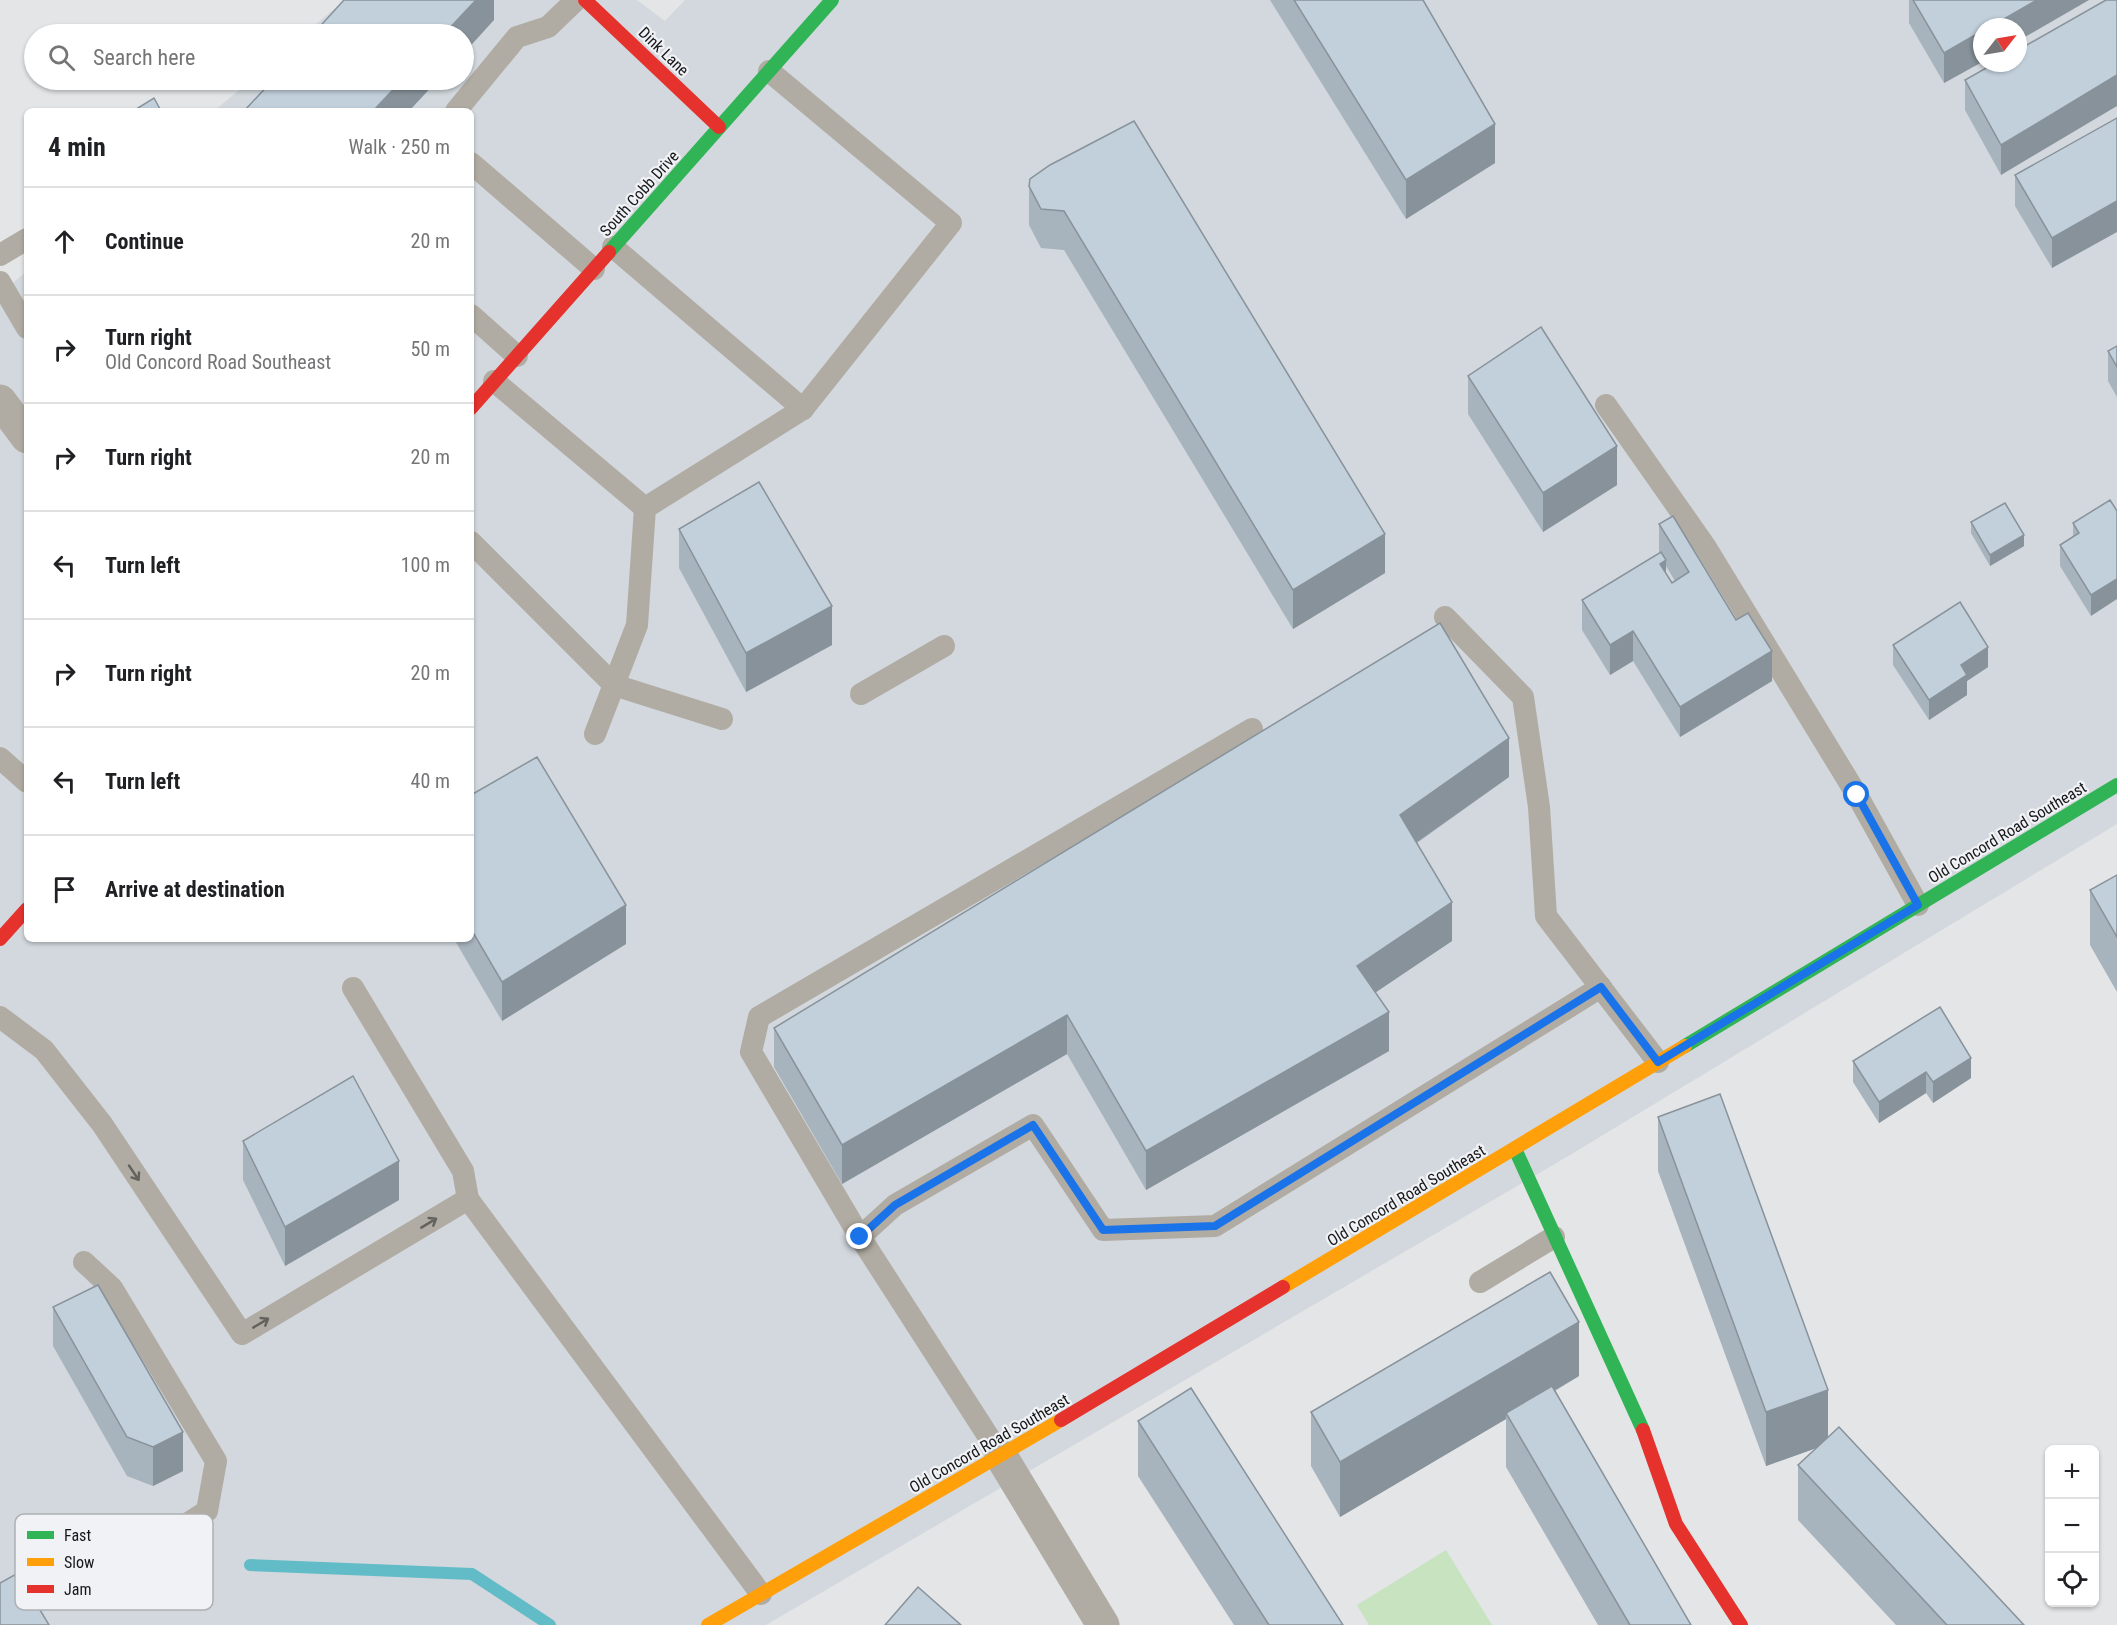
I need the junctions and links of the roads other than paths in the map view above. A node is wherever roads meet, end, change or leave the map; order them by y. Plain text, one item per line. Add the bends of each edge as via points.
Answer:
1 (576, 0) edge
2 (585, 0) edge
3 (832, 0) edge
4 (769, 71) junction
5 (474, 89) edge
6 (473, 90) edge
7 (458, 108) edge
8 (719, 127) junction
9 (474, 166) edge
10 (24, 241) edge
11 (613, 247) junction
12 (0, 255) edge
13 (594, 269) junction
14 (0, 282) edge
15 (474, 318) edge
16 (24, 323) edge
17 (517, 356) junction
18 (494, 381) junction
19 (0, 400) edge
20 (474, 404) edge
21 (1606, 405) dead end
22 (803, 409) junction
23 (24, 433) edge
24 (645, 508) junction
25 (474, 545) edge
26 (1445, 617) dead end
27 (944, 646) dead end
28 (614, 685) junction
29 (861, 694) dead end
30 (722, 719) dead end
31 (1252, 729) dead end
32 (595, 734) dead end
33 (0, 758) edge
34 (24, 779) edge
35 (2117, 785) edge
36 (1918, 905) junction
37 (24, 912) edge
38 (1, 938) edge
39 (1601, 987) junction
40 (353, 988) dead end
41 (0, 1017) edge
42 (1658, 1062) junction
43 (1515, 1149) junction
44 (468, 1199) junction
45 (860, 1237) junction
46 (1554, 1237) junction
47 (84, 1262) dead end
48 (1479, 1282) dead end
49 (1001, 1456) junction
50 (202, 1514) edge
51 (761, 1594) junction
52 (708, 1625) edge
53 (1103, 1625) edge
54 (1741, 1625) edge

1 - 5 lane via 548,27 517,37
2 - 8 street, Dink Lane
3 - 4 street, South Cobb Drive
4 - 8 street, South Cobb Drive
4 - 22 lane via 951,223
6 - 7 lane
8 - 11 street, South Cobb Drive
9 - 13 lane
10 - 12 lane
11 - 13 street, South Cobb Drive
11 - 22 lane
13 - 17 street, South Cobb Drive
14 - 16 lane
15 - 17 lane
17 - 18 street, South Cobb Drive
18 - 20 street, South Cobb Drive
18 - 24 lane
19 - 23 street
21 - 36 lane via 1706,546 1857,795
22 - 24 lane
24 - 28 lane via 637,625
25 - 28 lane
26 - 39 lane via 1523,697 1539,807 1546,916
27 - 29 lane
28 - 30 lane
28 - 32 lane
31 - 45 lane via 759,1017 751,1052
33 - 34 lane
35 - 36 street, Old Concord Road Southeast
36 - 42 street, Old Concord Road Southeast
37 - 38 street
39 - 42 lane
39 - 45 lane via 1215,1226 1103,1230 1033,1125 895,1205
40 - 44 lane via 463,1171
41 -> 44 lane via 44,1050 102,1124 242,1334
42 - 43 street, Old Concord Road Southeast
43 - 46 street
43 - 49 street, Old Concord Road Southeast
44 - 51 lane
45 - 49 lane
46 - 48 lane
46 - 54 street via 1646,1437 1676,1524
47 - 50 lane via 112,1288 216,1461 207,1511
49 - 51 street, Old Concord Road Southeast
49 - 53 street
51 - 52 street, Old Concord Road Southeast

